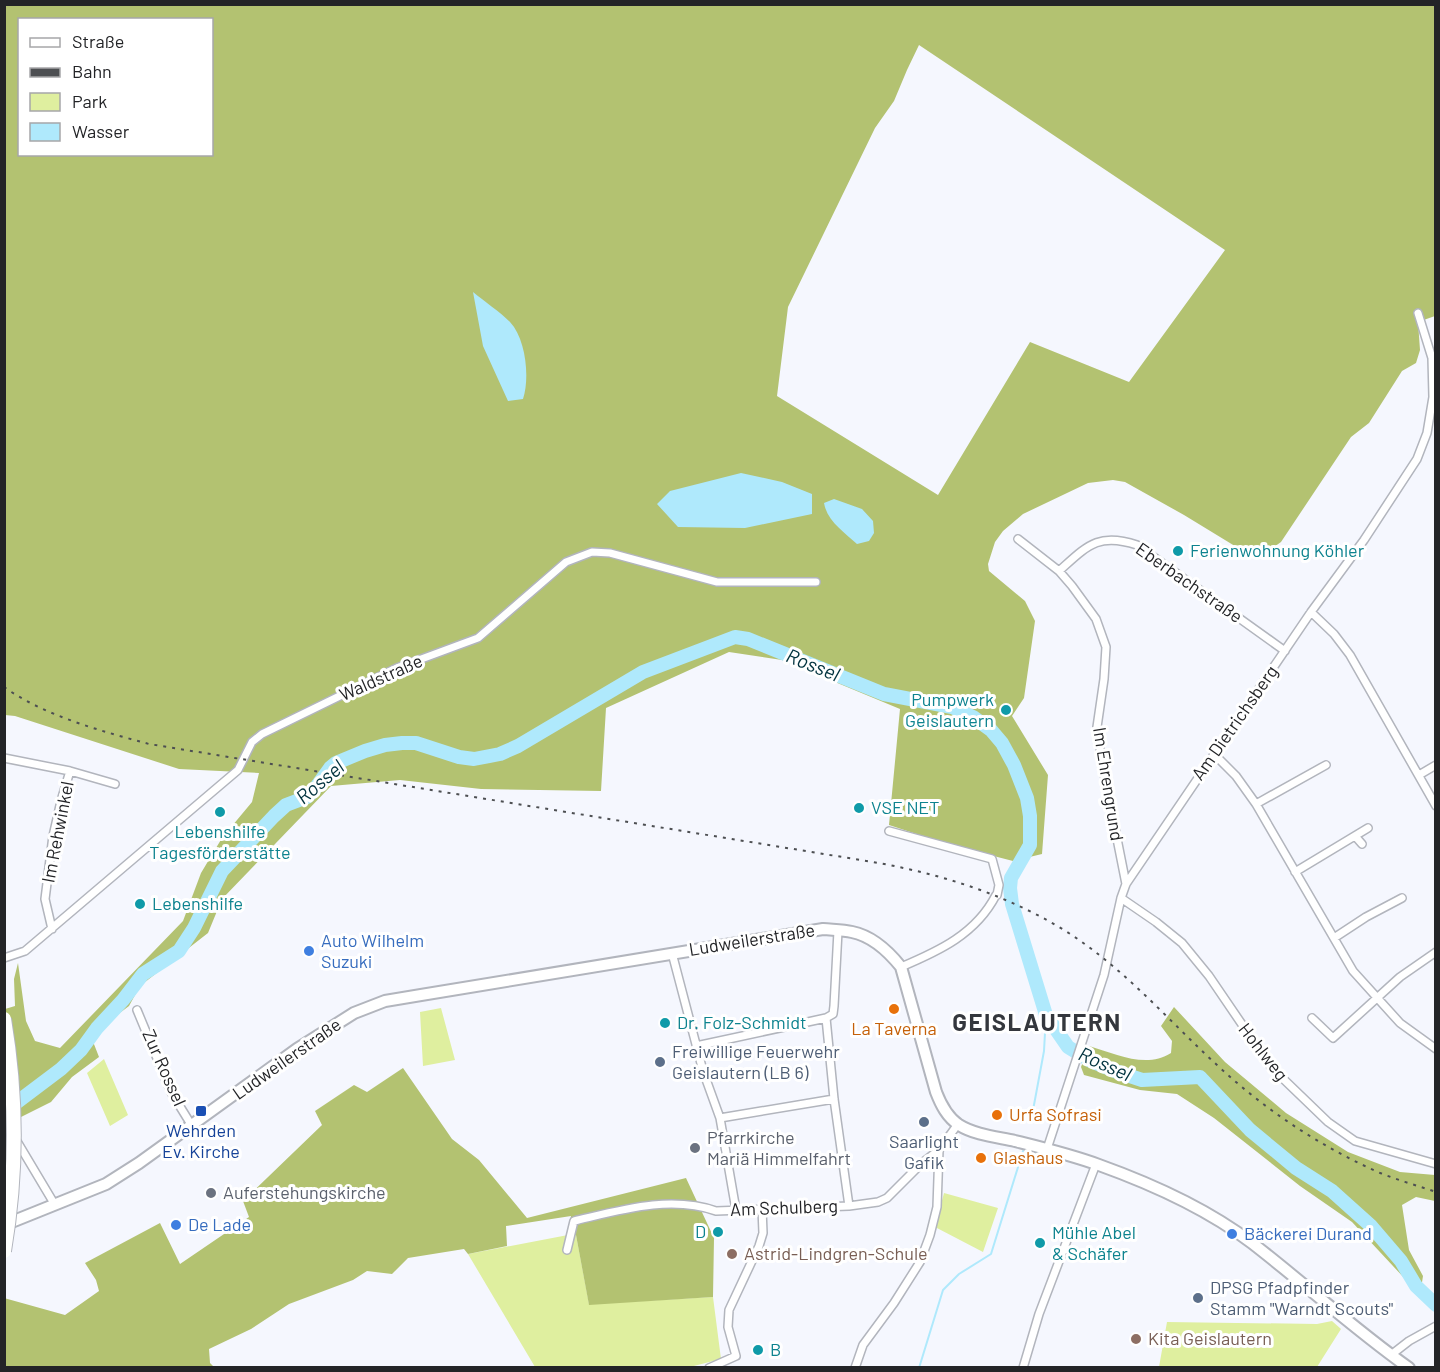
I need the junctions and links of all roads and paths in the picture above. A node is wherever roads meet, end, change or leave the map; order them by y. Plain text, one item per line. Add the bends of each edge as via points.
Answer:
1 (1418, 313) dead end
2 (1434, 397) edge
3 (1018, 539) dead end
4 (1059, 571) junction
5 (816, 582) dead end
6 (1311, 612) junction
7 (1285, 651) junction
8 (1214, 754) junction
9 (4, 759) edge
10 (1326, 765) dead end
11 (1436, 765) edge
12 (70, 771) junction
13 (1419, 775) junction
14 (115, 784) dead end
15 (1256, 804) junction
16 (1436, 806) edge
17 (1368, 828) dead end
18 (889, 831) dead end
19 (1355, 836) junction
20 (1362, 844) dead end
21 (1295, 872) junction
22 (1126, 884) junction
23 (1121, 898) junction
24 (1402, 898) dead end
25 (52, 929) junction
26 (838, 931) junction
27 (1334, 938) junction
28 (1436, 952) edge
29 (672, 953) junction
30 (4, 958) edge
31 (901, 967) junction
32 (1376, 998) junction
33 (137, 1010) dead end
34 (826, 1018) junction
35 (1312, 1018) dead end
36 (4, 1019) edge
37 (696, 1046) junction
38 (1436, 1049) edge
39 (834, 1099) junction
40 (720, 1118) junction
41 (958, 1124) junction
42 (192, 1126) junction
43 (8, 1128) dead end
44 (1047, 1149) junction
45 (939, 1150) junction
46 (1096, 1164) junction
47 (1436, 1164) edge
48 (55, 1205) junction
49 (849, 1206) junction
50 (762, 1208) junction
51 (736, 1210) junction
52 (4, 1225) edge
53 (567, 1250) dead end
54 (4, 1251) edge
55 (1436, 1326) edge
56 (1391, 1355) junction
57 (710, 1368) edge
58 (855, 1368) edge
59 (1023, 1368) edge
60 (1409, 1368) edge

1 - 2 street, Am Dietrichsberg via 1432,358
2 - 6 street, Am Dietrichsberg via 1417,459
3 - 4 street, Im Ehrengrund
4 - 7 street, Eberbachstraße via 1097,542 1112,538 1137,545
4 - 22 street, Im Ehrengrund via 1096,619 1106,647 1097,727
5 - 25 street, Waldstraße via 717,582 610,553 592,552 566,562 478,638 397,668 252,741 238,770
6 - 7 street, Am Dietrichsberg
6 - 13 street via 1350,655
7 - 8 street, Am Dietrichsberg
8 - 15 street
8 - 22 street, Am Dietrichsberg
9 - 12 street, Im Rehwinkel
10 - 15 street
11 - 13 street
12 - 14 street, Im Rehwinkel
12 - 25 street, Im Rehwinkel via 53,836 45,899
13 - 16 street
15 - 21 street
17 - 19 street
18 - 31 street via 992,859 999,885 981,919 967,932
19 - 20 street
19 - 21 street
21 - 27 street
22 - 23 street, Am Dietrichsberg
23 - 44 street, Am Dietrichsberg via 1104,975
23 - 47 street, Hohlweg via 1182,943 1271,1066 1328,1122 1355,1142
24 - 27 street
25 - 30 street, Waldstraße via 25,951
26 - 29 main road, Ludweilerstraße via 798,932
26 - 31 main road, Ludweilerstraße via 853,932 871,941 888,951
26 - 34 street via 833,1014
27 - 32 street via 1353,971
28 - 32 street
29 - 37 street
29 - 42 main road, Ludweilerstraße via 374,1005 307,1043
31 - 41 main road, Ludweilerstraße via 936,1092 944,1111
32 - 35 street via 1333,1038
32 - 38 street via 1400,1023
33 - 42 street, Zur Rossel via 171,1092
34 - 37 street
34 - 39 street
36 - 54 highway, bridge via 14,1129
37 - 40 street
39 - 40 street
39 - 49 street
40 - 51 street
41 - 44 main road
41 - 45 street, Am Schulberg
42 - 48 main road, Ludweilerstraße via 106,1184
43 - 48 street
44 - 46 main road
45 - 49 street, Am Schulberg via 887,1198
45 - 58 street via 937,1207 920,1262 863,1345
46 - 56 main road via 1161,1189 1251,1242
46 - 59 street via 1039,1314
48 - 52 main road, Ludweilerstraße
49 - 50 street, Am Schulberg
50 - 51 street, Am Schulberg
50 - 57 street via 759,1246 729,1310 728,1327 736,1356
51 - 53 street, Am Schulberg via 716,1211 671,1203 574,1221
55 - 56 street
56 - 60 main road

